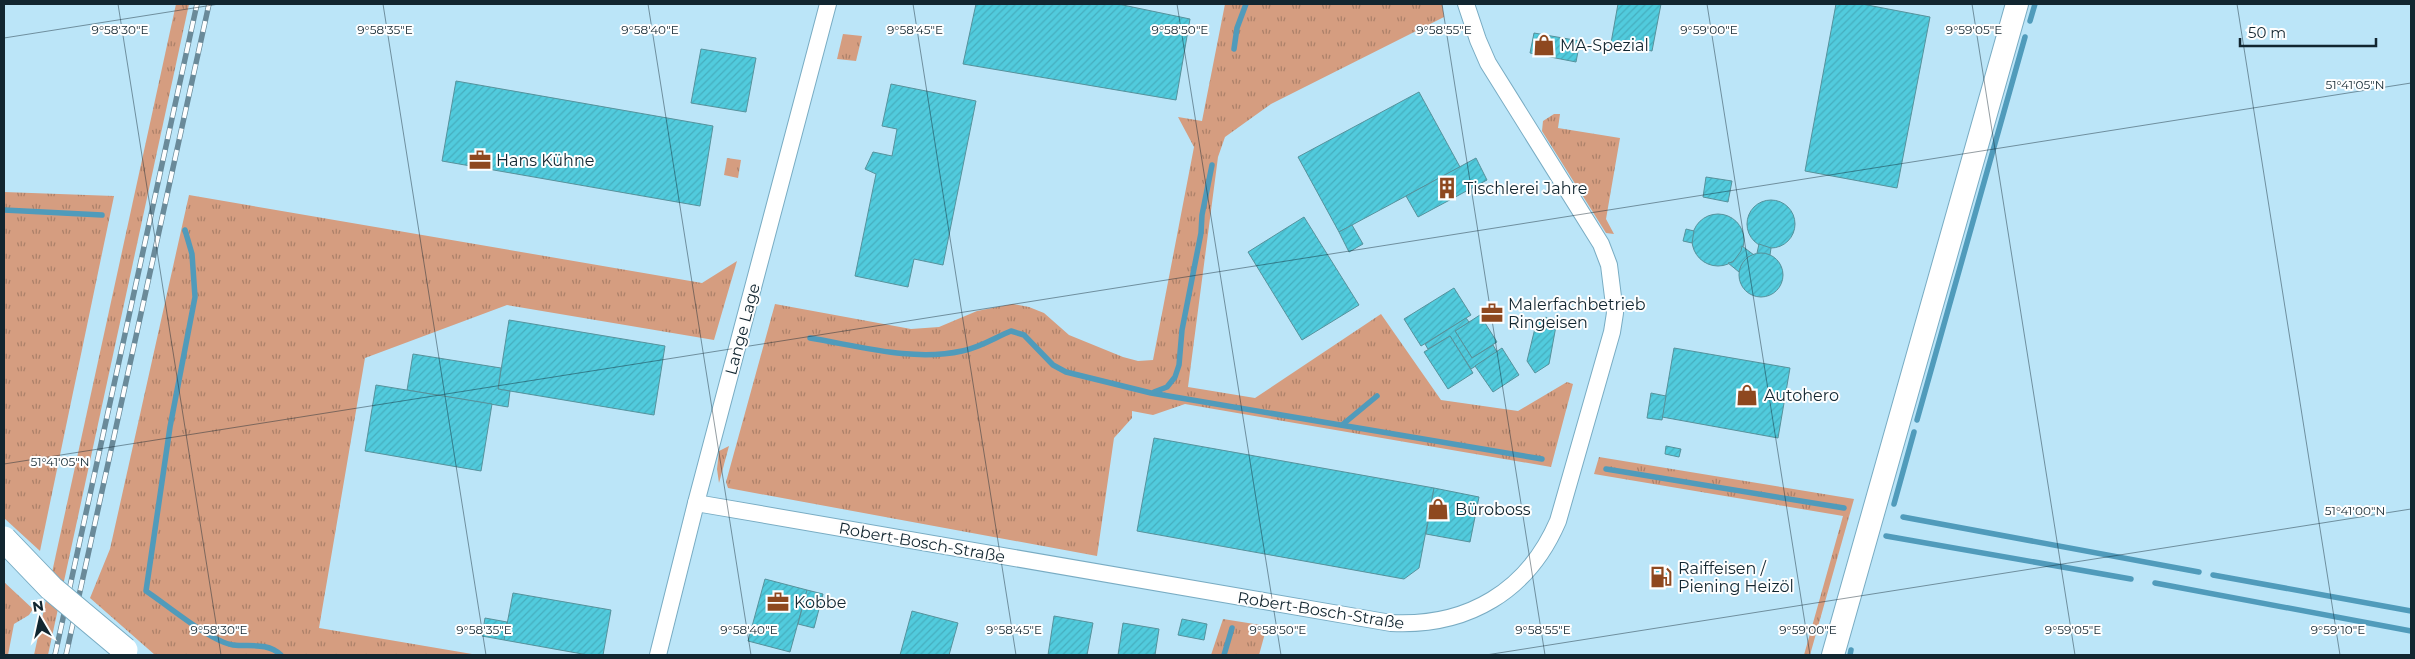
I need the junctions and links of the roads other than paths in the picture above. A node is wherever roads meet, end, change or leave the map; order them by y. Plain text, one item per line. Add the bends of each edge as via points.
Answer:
1 (828, 4) edge
2 (1466, 4) edge
3 (2017, 4) edge
4 (696, 504) junction
5 (4, 539) edge
6 (125, 650) dead end
7 (658, 655) edge
8 (1833, 655) edge

1 - 4 street, Lange Lage
2 - 4 street, Robert-Bosch-Straße via 1488,63 1598,238 1609,265 1615,313 1551,538 1531,568 1492,601 1464,614 1433,622 1391,623
3 - 8 main road
4 - 7 street, Lange Lage
5 - 6 main road, bridge via 51,588

